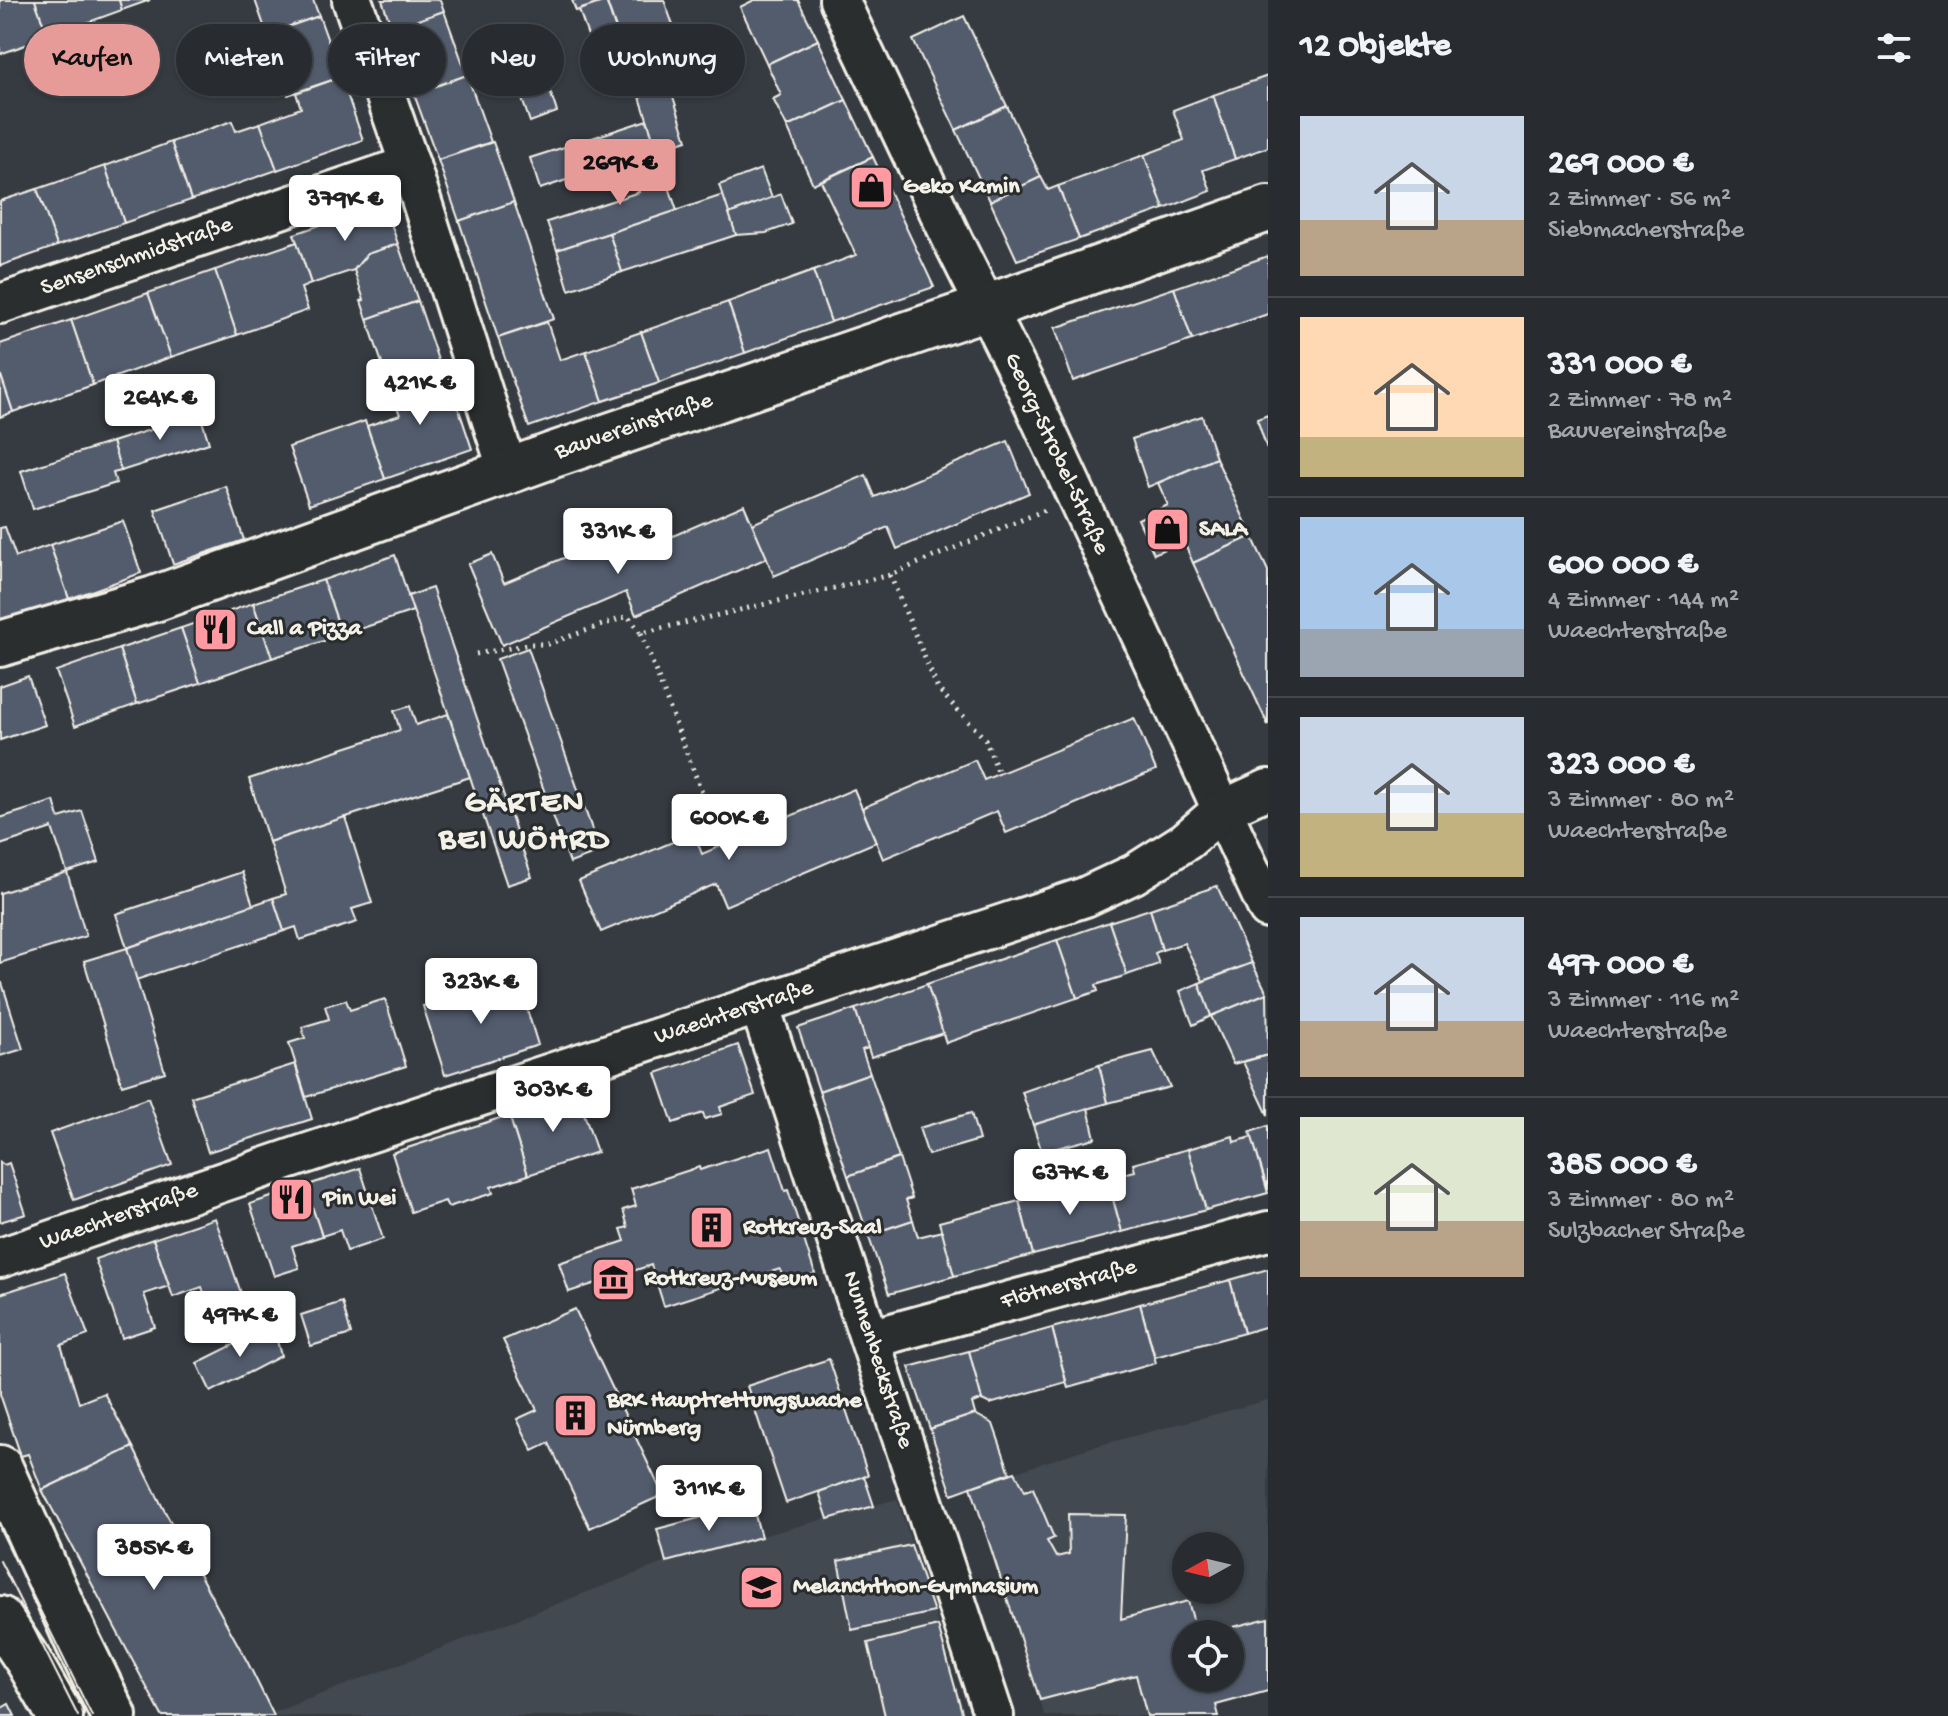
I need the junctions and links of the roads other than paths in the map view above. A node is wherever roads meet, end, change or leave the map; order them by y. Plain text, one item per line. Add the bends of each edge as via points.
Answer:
1 (352, 0) edge
2 (839, 0) edge
3 (410, 165) junction
4 (1268, 209) edge
5 (0, 304) edge
6 (985, 307) junction
7 (508, 471) junction
8 (0, 644) edge
9 (1268, 789) edge
10 (1222, 810) junction
11 (1268, 909) edge
12 (759, 1004) junction
13 (1268, 1231) edge
14 (0, 1258) edge
15 (870, 1339) junction
16 (0, 1468) edge
17 (0, 1619) edge
18 (60, 1716) edge
19 (114, 1716) edge
20 (994, 1716) edge

1 - 3 street
2 - 6 street, Georg-Strobel-Straße
3 - 5 street, Sensenschmidstraße
3 - 7 street
4 - 6 street, Bauvereinstraße
6 - 7 street, Bauvereinstraße
6 - 10 street, Georg-Strobel-Straße
7 - 8 street, Bauvereinstraße via 154,599
9 - 10 street, Waechterstraße
10 - 11 street, Georg-Strobel-Straße
10 - 12 street, Waechterstraße via 1173,850 1085,897
12 - 14 street, Waechterstraße
12 - 15 street, Nunnenbeckstraße
13 - 15 street, Flötnerstraße
15 - 20 street, Nunnenbeckstraße
16 - 19 street
17 - 18 street

